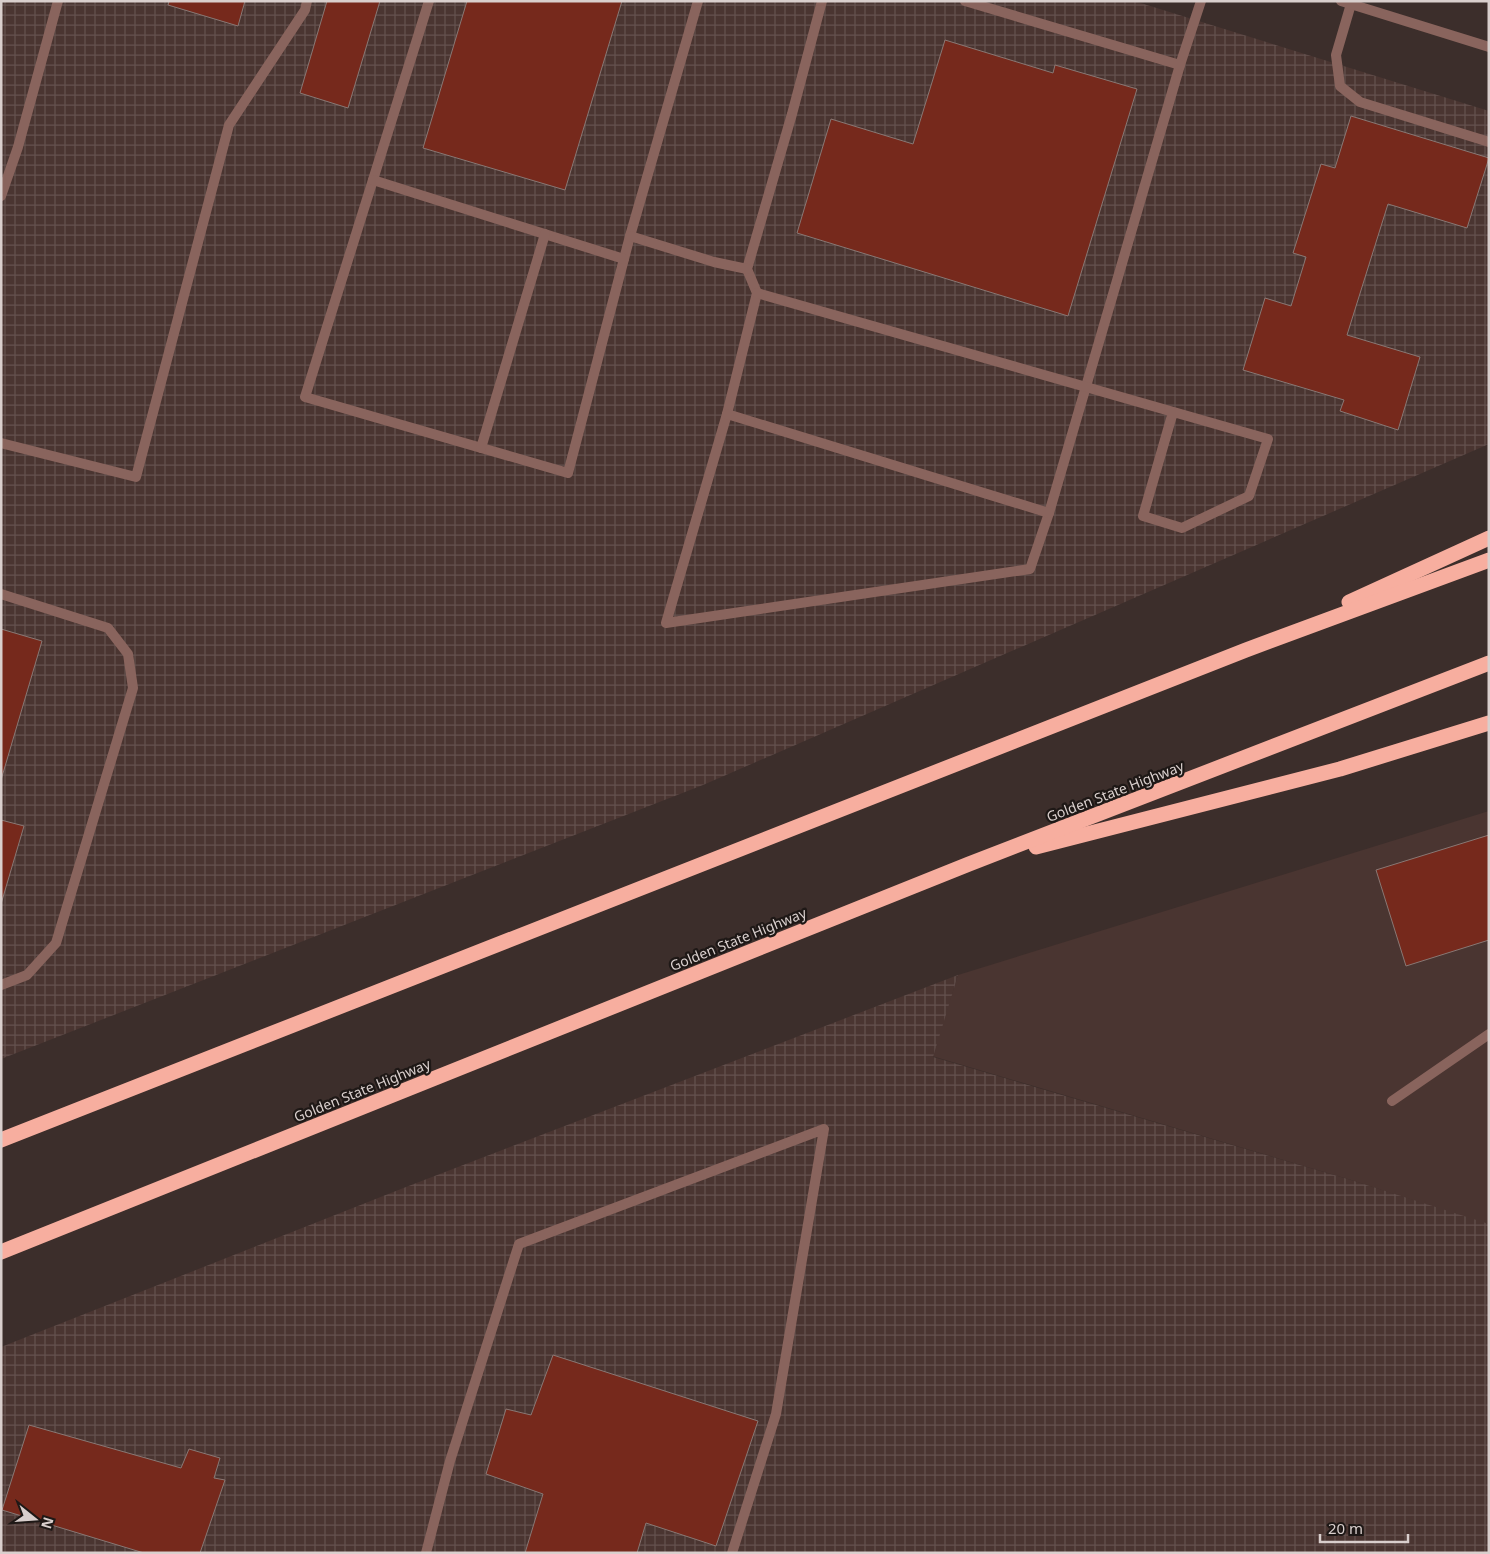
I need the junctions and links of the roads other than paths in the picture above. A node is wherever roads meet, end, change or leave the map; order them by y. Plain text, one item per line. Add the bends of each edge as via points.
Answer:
1 (58, 1) edge
2 (307, 1) edge
3 (429, 1) edge
4 (698, 1) edge
5 (822, 1) edge
6 (965, 1) edge
7 (1202, 1) edge
8 (1346, 3) edge
9 (1489, 47) edge
10 (1180, 65) junction
11 (1487, 141) edge
12 (373, 180) junction
13 (1, 196) edge
14 (545, 234) junction
15 (630, 236) junction
16 (624, 259) junction
17 (747, 269) junction
18 (757, 293) junction
19 (1085, 388) junction
20 (1173, 412) junction
21 (727, 414) junction
22 (1, 443) edge
23 (481, 448) junction
24 (1049, 513) junction
25 (1489, 538) edge
26 (1489, 560) edge
27 (1, 594) edge
28 (1246, 650) junction
29 (1489, 663) edge
30 (1489, 723) edge
31 (969, 864) junction
32 (1, 985) edge
33 (1489, 1034) edge
34 (1392, 1101) dead end
35 (1, 1140) edge
36 (1, 1252) edge
37 (426, 1553) edge
38 (732, 1553) edge

1 - 13 street
2 - 22 street via 305,10 228,125 136,477
3 - 12 street
4 - 15 street
5 - 17 street
6 - 10 street
7 - 10 street
8 - 9 street
8 - 11 street via 1336,56 1340,86 1360,102
10 - 19 street
12 - 14 street
12 - 23 street via 305,397
14 - 16 street
14 - 23 street
15 - 16 street
15 - 17 street
16 - 23 street via 568,473
17 - 18 street
18 - 19 street
18 - 21 street
19 - 20 street
19 - 24 street
20 - 20 street via 1268,439 1249,496 1182,528 1142,516
21 - 24 street
21 - 24 street via 666,623 1030,569
25 - 28 highway
26 - 28 highway
27 - 32 street via 108,628 128,654 133,688 56,943 27,975
28 - 35 highway
29 - 31 highway, Golden State Highway
30 - 31 highway via 1340,769
31 - 36 highway, Golden State Highway
33 - 34 street
37 - 38 street via 450,1461 519,1244 824,1129 776,1414

